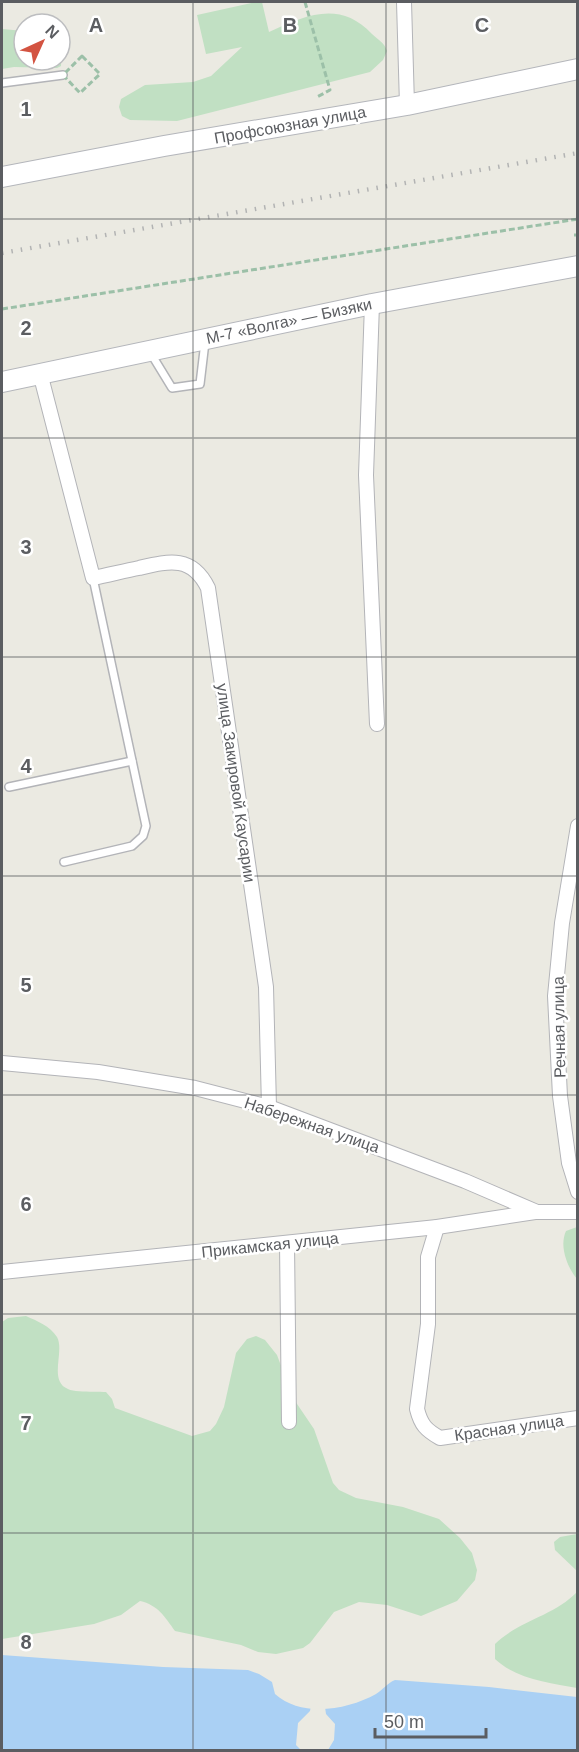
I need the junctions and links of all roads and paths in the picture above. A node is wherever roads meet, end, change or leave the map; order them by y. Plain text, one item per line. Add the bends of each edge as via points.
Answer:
1 (305, 2) edge
2 (404, 2) edge
3 (578, 69) edge
4 (63, 75) junction
5 (2, 83) edge
6 (317, 97) dead end
7 (407, 105) junction
8 (2, 177) edge
9 (578, 219) edge
10 (578, 266) edge
11 (372, 304) junction
12 (2, 309) edge
13 (205, 338) junction
14 (149, 350) junction
15 (40, 373) junction
16 (2, 382) edge
17 (93, 578) junction
18 (377, 724) dead end
19 (132, 760) junction
20 (9, 787) dead end
21 (578, 826) edge
22 (64, 862) dead end
23 (2, 1063) edge
24 (269, 1107) junction
25 (578, 1192) edge
26 (537, 1212) junction
27 (578, 1212) edge
28 (437, 1227) junction
29 (287, 1243) junction
30 (2, 1272) edge
31 (578, 1418) edge
32 (289, 1422) dead end

1 - 6 path via 330,90
2 - 7 street
3 - 7 main road, Профсоюзная улица
4 - 4 path via 82,56 100,74 80,93
4 - 5 lane
7 - 8 main road, Профсоюзная улица
9 - 12 path
10 - 11 main road, М-7 «Волга» — Бизяки
11 - 13 main road, М-7 «Волга» — Бизяки
11 - 18 street via 366,475
13 - 14 main road, М-7 «Волга» — Бизяки
13 - 14 lane via 200,384 172,387
14 - 15 main road, М-7 «Волга» — Бизяки
15 - 16 main road, М-7 «Волга» — Бизяки
15 - 17 street
17 - 19 lane
17 - 24 street, улица Закировой Каусарии via 170,561 190,566 208,588 266,987
19 - 20 lane
19 - 22 lane via 146,826 143,836 132,846
21 - 25 street, Речная улица via 555,996 560,1096 569,1163
23 - 24 street, Набережная улица via 109,1073 195,1088
24 - 26 street, Набережная улица
26 - 27 street, Набережная улица
26 - 28 street, Прикамская улица
28 - 29 street, Прикамская улица
28 - 31 street, Красная улица via 429,1257 428,1324 417,1409 426,1431 440,1438
29 - 30 street, Прикамская улица
29 - 32 street

